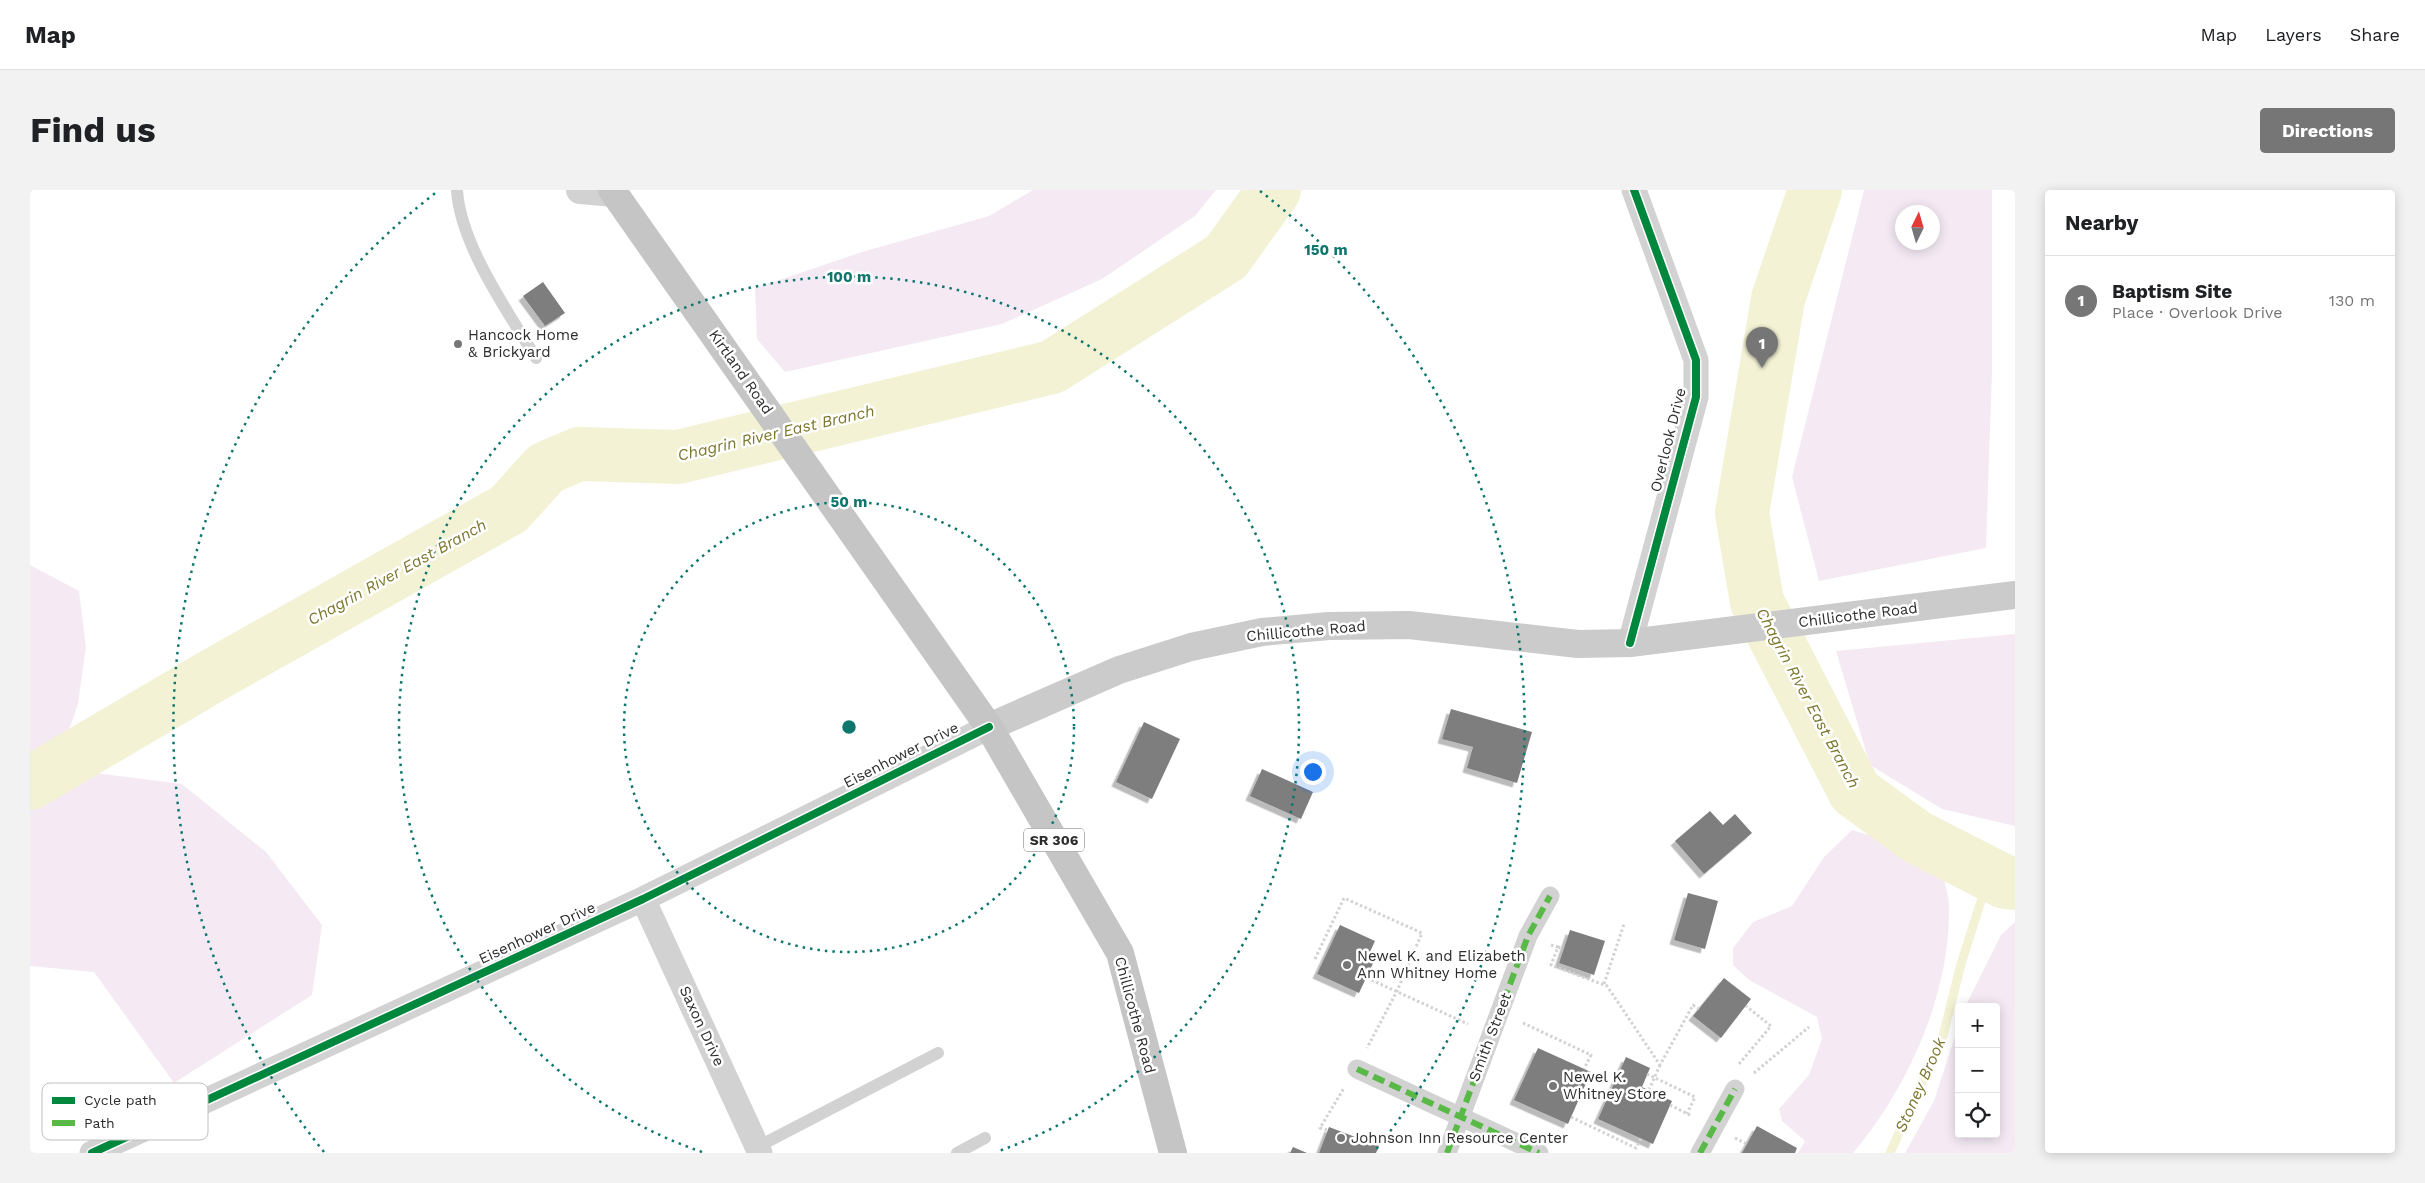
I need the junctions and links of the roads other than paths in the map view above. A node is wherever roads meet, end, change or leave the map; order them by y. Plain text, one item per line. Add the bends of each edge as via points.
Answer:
1 (457, 190) edge
2 (580, 190) edge
3 (1634, 190) edge
4 (613, 192) edge
5 (536, 358) dead end
6 (2015, 595) edge
7 (1630, 643) junction
8 (988, 727) junction
9 (1550, 896) dead end
10 (644, 899) junction
11 (938, 1053) dead end
12 (1357, 1069) road end
13 (1735, 1089) road end
14 (208, 1100) edge
15 (1460, 1117) junction
16 (985, 1138) dead end
17 (120, 1140) edge
18 (758, 1150) edge
19 (92, 1153) edge
20 (958, 1153) edge
21 (1173, 1153) edge
22 (1447, 1153) edge
23 (1539, 1153) edge
24 (1700, 1153) edge

1 - 5 lane via 467,235
2 - 4 street
3 - 7 street, Overlook Drive via 1696,360 1696,397
4 - 8 main road, Kirtland Road
6 - 7 main road, Chillicothe Road
7 - 8 main road, Chillicothe Road via 1578,644 1409,625 1330,626 1262,632 1191,647 1119,670
8 - 10 street, Eisenhower Drive
8 - 21 main road, Chillicothe Road / SR 306 via 1120,953
9 - 15 street, Smith Street via 1528,936
10 - 14 street, Eisenhower Drive
10 - 18 street, Saxon Drive
11 - 18 lane
12 - 15 street
13 - 24 street
15 - 22 street, Smith Street
15 - 23 street
16 - 20 lane
17 - 19 street, Eisenhower Drive

